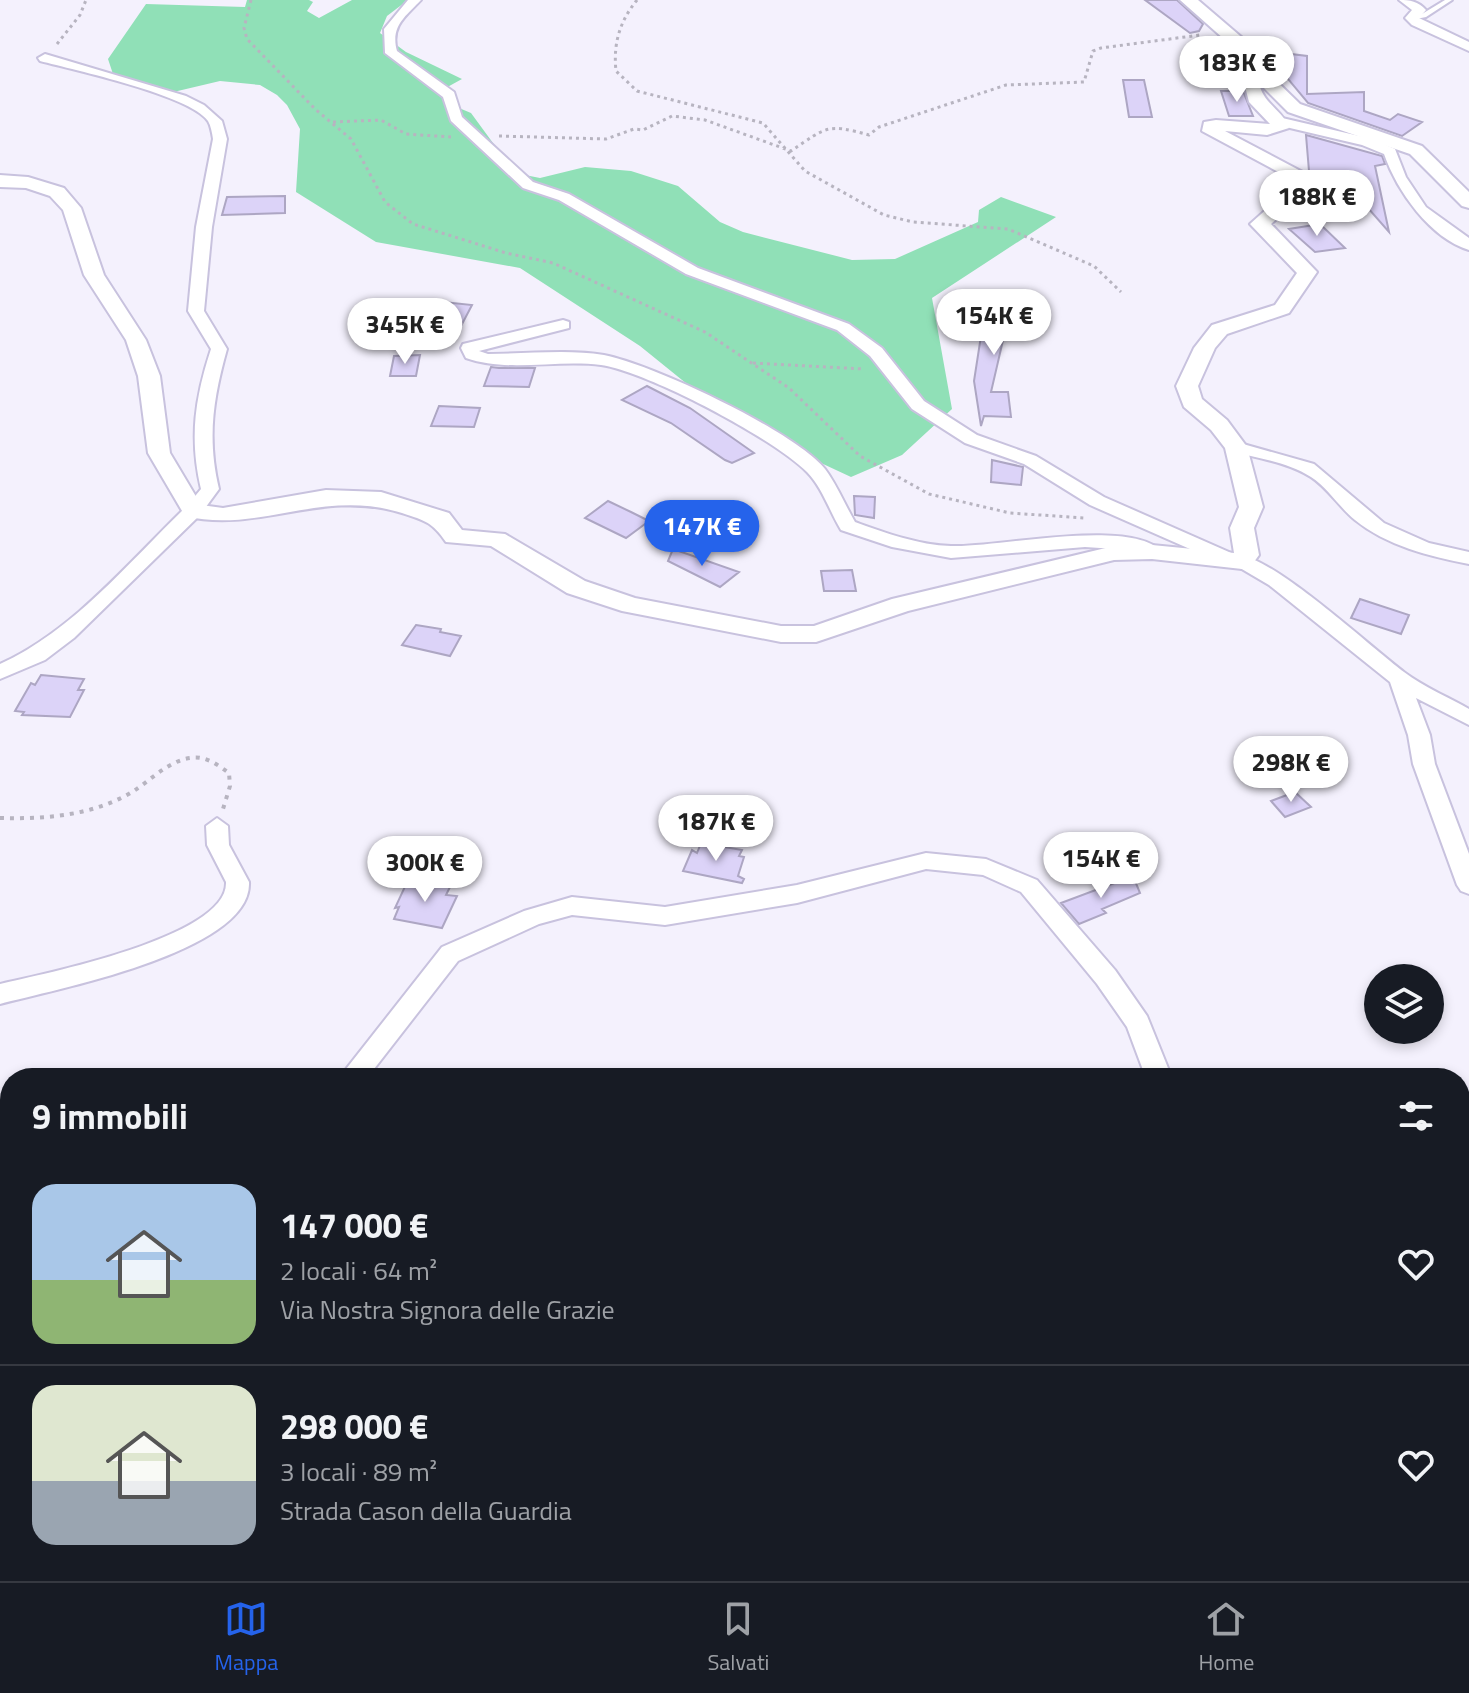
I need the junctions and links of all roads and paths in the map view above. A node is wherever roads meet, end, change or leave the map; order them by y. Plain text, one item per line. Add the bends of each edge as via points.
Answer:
1 (86, 0) edge
2 (251, 0) edge
3 (415, 0) edge
4 (637, 0) edge
5 (1188, 0) edge
6 (1405, 0) edge
7 (1449, 0) edge
8 (1411, 18) junction
9 (1222, 29) junction
10 (1469, 47) edge
11 (45, 58) joint
12 (1255, 70) junction
13 (1278, 121) junction
14 (331, 122) junction
15 (473, 133) junction
16 (791, 151) junction
17 (0, 181) edge
18 (1469, 202) edge
19 (1469, 245) edge
20 (1121, 292) dead end
21 (563, 325) dead end
22 (751, 362) junction
23 (901, 381) junction
24 (1236, 447) junction
25 (193, 511) junction
26 (1099, 518) dead end
27 (1152, 552) junction
28 (1469, 558) edge
29 (1237, 560) junction
30 (0, 672) edge
31 (1399, 679) junction
32 (1469, 718) edge
33 (0, 818) edge
34 (217, 826) joint
35 (1469, 885) edge
36 (0, 994) edge
37 (360, 1068) edge
38 (1155, 1068) edge

1 - 11 path
2 - 14 path via 244,28 247,39
3 - 15 street via 391,24 391,53 449,95 456,118
4 - 16 path via 622,18 617,43 616,71 626,83 637,91 763,123
5 - 9 street
6 - 8 street via 1420,10
7 - 8 lane
8 - 10 street
9 - 12 street via 1240,44
9 - 16 path via 1101,48 1093,51 1084,82 1006,85 879,127 869,135 838,126 824,129
11 - 25 street via 165,94 212,117 219,129 196,311 219,349 201,414 199,448 210,489
12 - 13 street via 1249,82 1262,111
12 - 18 street via 1294,108 1416,150
13 - 19 street via 1390,152 1421,210
13 - 24 street via 1280,128 1267,130 1210,126 1215,134 1298,173 1307,183 1260,224 1307,272 1295,293 1282,309 1216,329 1187,386 1192,402
14 - 15 path via 382,120 395,122 406,134 436,138
14 - 22 path via 351,139 385,202 413,224 553,263 705,332
15 - 16 path via 606,139 672,116 720,124
15 - 23 street via 528,185 564,197 679,265 843,327 876,352
16 - 20 path via 805,171 884,215 1018,233 1094,266
17 - 25 street via 57,192 72,208 94,275 136,340 149,376 159,453
21 - 27 street via 469,348 486,359 614,362 708,401 797,454 817,471 848,526 867,533 954,552 1112,541 1139,544
22 - 23 path via 856,366
22 - 26 path via 803,400 860,456 929,494 1010,513
23 - 29 street via 918,405 971,439 1030,460 1097,501
24 - 28 street via 1317,473 1353,510 1399,538 1436,553
24 - 29 street via 1251,507 1242,528 1247,548
25 - 27 street via 223,515 326,497 381,499 441,518 455,537 496,539 576,587 631,605 781,634 816,634 949,592 1114,553
25 - 30 street via 67,633 38,655
27 - 29 street
29 - 31 street via 1276,581
31 - 32 street
31 - 35 street
33 - 34 path via 30,820 95,807 120,799 185,758 200,757 229,773 228,799
34 - 36 street via 218,845 238,889 222,919 147,953
37 - 38 street via 450,954 532,917 572,906 665,916 797,894 926,861 986,867 1029,886 1138,1023

